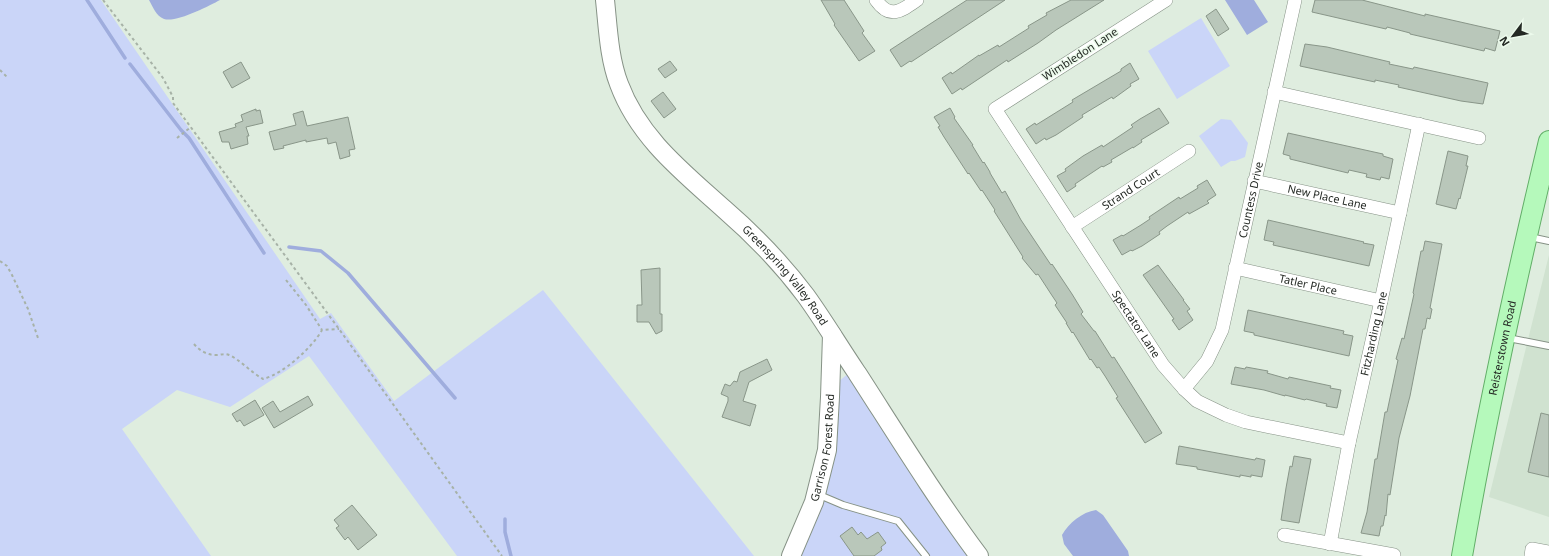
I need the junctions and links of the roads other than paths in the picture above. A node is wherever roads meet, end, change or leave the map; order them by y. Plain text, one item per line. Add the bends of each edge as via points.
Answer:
1 (604, 0) edge
2 (876, 0) edge
3 (917, 0) edge
4 (1166, 0) edge
5 (1296, 0) edge
6 (1274, 92) junction
7 (995, 109) joint
8 (1419, 124) junction
9 (1479, 138) dead end
10 (1549, 141) edge
11 (1189, 151) dead end
12 (1254, 181) junction
13 (1400, 213) junction
14 (1072, 226) junction
15 (1526, 236) junction
16 (1549, 241) edge
17 (1235, 268) junction
18 (1381, 301) junction
19 (832, 335) junction
20 (1504, 337) junction
21 (1549, 346) edge
22 (1184, 389) junction
23 (1349, 443) junction
24 (816, 494) junction
25 (1284, 535) dead end
26 (1330, 544) junction
27 (1549, 552) edge
28 (1394, 555) edge
29 (791, 556) edge
30 (926, 556) edge
31 (979, 556) edge
32 (1462, 556) edge
33 (1531, 556) edge

1 - 19 main road, Greenspring Valley Road via 612,59 628,105 637,120 672,163 773,256
2 - 3 street via 886,11 894,13
4 - 7 street, Wimbledon Lane
5 - 6 street, Countess Drive
6 - 8 street
6 - 12 street, Countess Drive
7 - 14 street, Spectator Lane
8 - 9 street
8 - 13 street, Fitzharding Lane
10 - 15 main road, Reisterstown Road
11 - 14 street, Strand Court
12 - 13 street, New Place Lane
12 - 17 street, Countess Drive
13 - 18 street, Fitzharding Lane
14 - 22 street, Spectator Lane via 1163,365
15 - 16 lane
15 - 20 main road, Reisterstown Road
17 - 18 street, Tatler Place
17 - 22 street, Countess Drive via 1222,330 1200,371
18 - 23 street, Fitzharding Lane
19 - 24 main road, Garrison Forest Road via 827,450
19 - 31 main road, Greenspring Valley Road
20 - 21 lane
20 - 32 main road, Reisterstown Road
22 - 23 street, Spectator Lane via 1211,409 1239,419
23 - 26 street, Fitzharding Lane
24 - 29 main road, Garrison Forest Road
24 - 30 lane via 843,505 898,521
25 - 26 street
26 - 28 street
27 - 33 street via 1532,549

